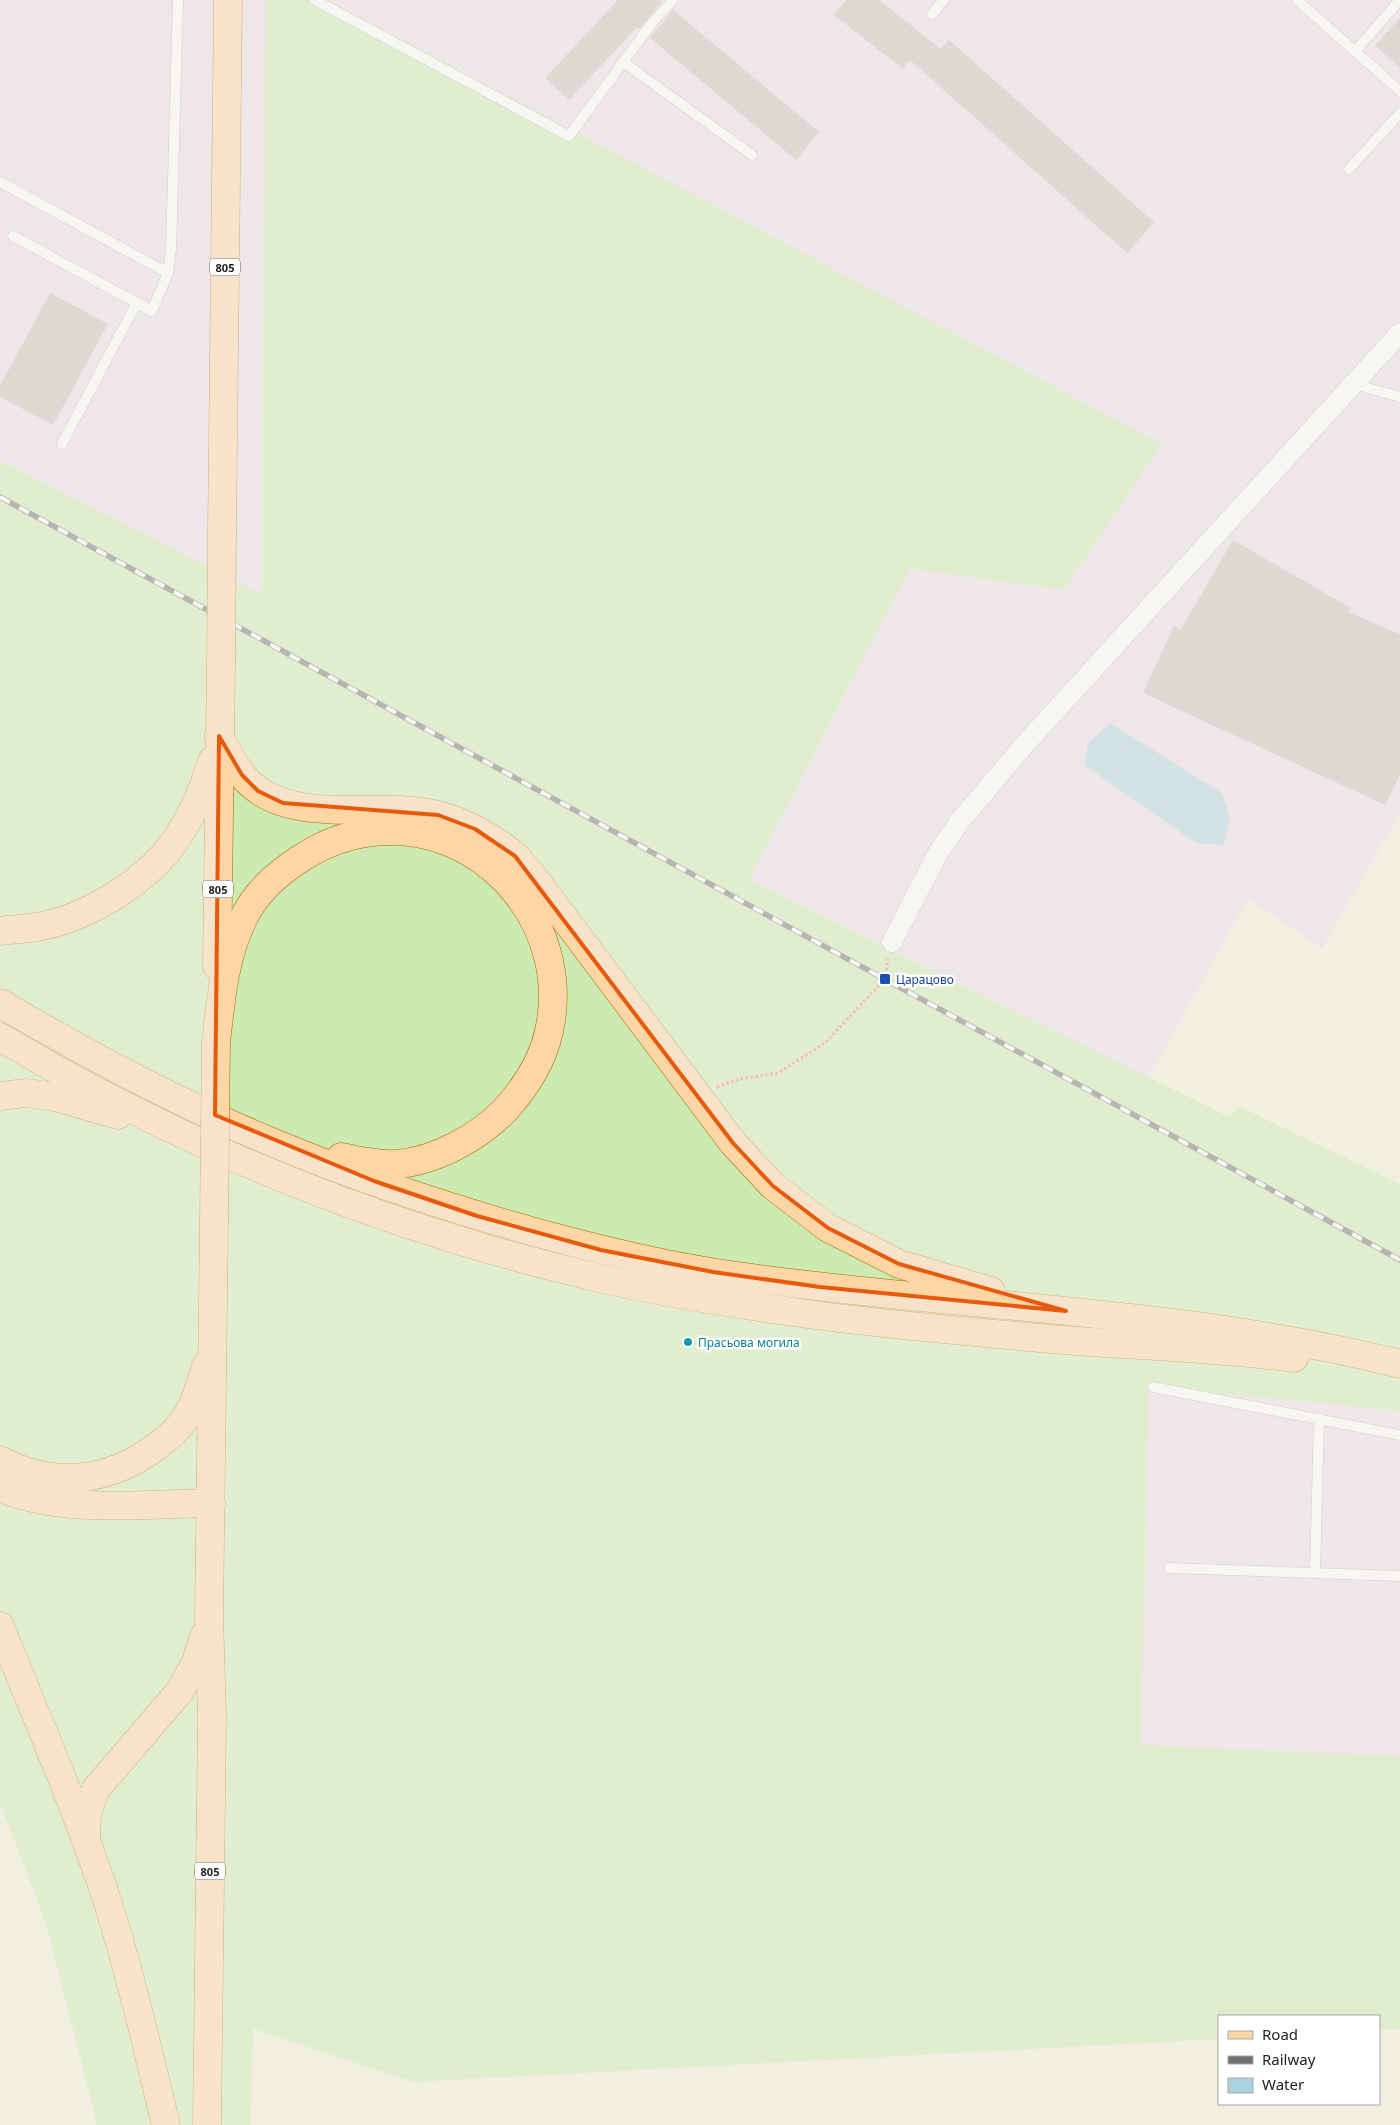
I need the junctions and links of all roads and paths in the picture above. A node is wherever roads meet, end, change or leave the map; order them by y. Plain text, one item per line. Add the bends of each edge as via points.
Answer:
1 (178, 0) edge
2 (228, 0) edge
3 (315, 0) edge
4 (673, 0) edge
5 (944, 0) edge
6 (1297, 0) edge
7 (1400, 0) edge
8 (932, 14) dead end
9 (1354, 51) junction
10 (623, 62) junction
11 (1400, 91) edge
12 (1400, 113) edge
13 (752, 155) dead end
14 (1350, 169) dead end
15 (0, 182) edge
16 (13, 236) dead end
17 (168, 273) junction
18 (137, 302) junction
19 (1400, 333) edge
20 (1354, 384) junction
21 (1400, 397) edge
22 (62, 444) dead end
23 (219, 736) junction
24 (0, 931) edge
25 (892, 942) joint
26 (0, 1003) edge
27 (0, 1037) edge
28 (216, 1042) junction
29 (696, 1095) junction
30 (0, 1096) edge
31 (185, 1134) junction
32 (273, 1142) junction
33 (1066, 1311) junction
34 (213, 1343) junction
35 (1400, 1364) edge
36 (1400, 1371) edge
37 (1154, 1387) dead end
38 (1320, 1419) junction
39 (1400, 1435) edge
40 (0, 1460) edge
41 (0, 1488) edge
42 (211, 1503) junction
43 (1169, 1568) dead end
44 (1315, 1573) junction
45 (1400, 1576) edge
46 (209, 1618) junction
47 (0, 1626) edge
48 (86, 1841) junction
49 (166, 2125) edge
50 (207, 2125) edge

1 - 17 lane via 173,226
2 - 23 main road, 805, bridge
3 - 10 lane via 569,136
4 - 10 lane
5 - 8 lane
6 - 9 lane
7 - 9 lane
9 - 11 lane
10 - 13 lane
12 - 14 lane
15 - 17 lane
16 - 18 lane
17 - 18 lane via 152,310
18 - 22 lane
19 - 20 street
20 - 21 lane
20 - 25 street via 1025,744 960,821 938,853
23 - 24 main road via 196,806 177,839 152,866 123,891 87,912 42,926
23 - 28 main road, 805
23 - 29 main road via 242,775 258,791 283,803 309,808 404,809 438,815 475,829 514,856
25 - 29 path via 885,980 825,1043 778,1073 740,1079
26 - 32 main road via 168,1093
27 - 31 main road
28 - 32 main road via 230,949 244,917 263,890 288,866 318,846 351,835 416,832 448,842 478,857 505,878 524,902 539,929 550,962 553,996 549,1031 537,1066 517,1096 493,1122 460,1143 429,1157 398,1164 361,1162
28 - 34 main road, 805, bridge
29 - 33 main road via 733,1143 773,1186 828,1228 899,1264
30 - 31 main road via 26,1093 56,1097
31 - 36 main road via 265,1172 469,1244 595,1277 709,1300 922,1326 1064,1340 1245,1352
32 - 33 main road via 374,1182 476,1216 601,1250 712,1272 820,1287
33 - 35 main road via 1254,1333
34 - 40 main road via 187,1417 142,1457 110,1472 80,1478 47,1478 15,1469
34 - 42 main road, 805
37 - 38 lane
38 - 39 lane
38 - 44 lane
41 - 42 main road via 21,1497 57,1503
42 - 46 main road, 805
43 - 44 lane
44 - 45 lane
46 - 48 main road, 805 via 196,1662 180,1691 96,1789 86,1813
46 - 50 main road, 805 via 212,1718
47 - 48 main road
48 - 49 main road, 805 via 114,1925

